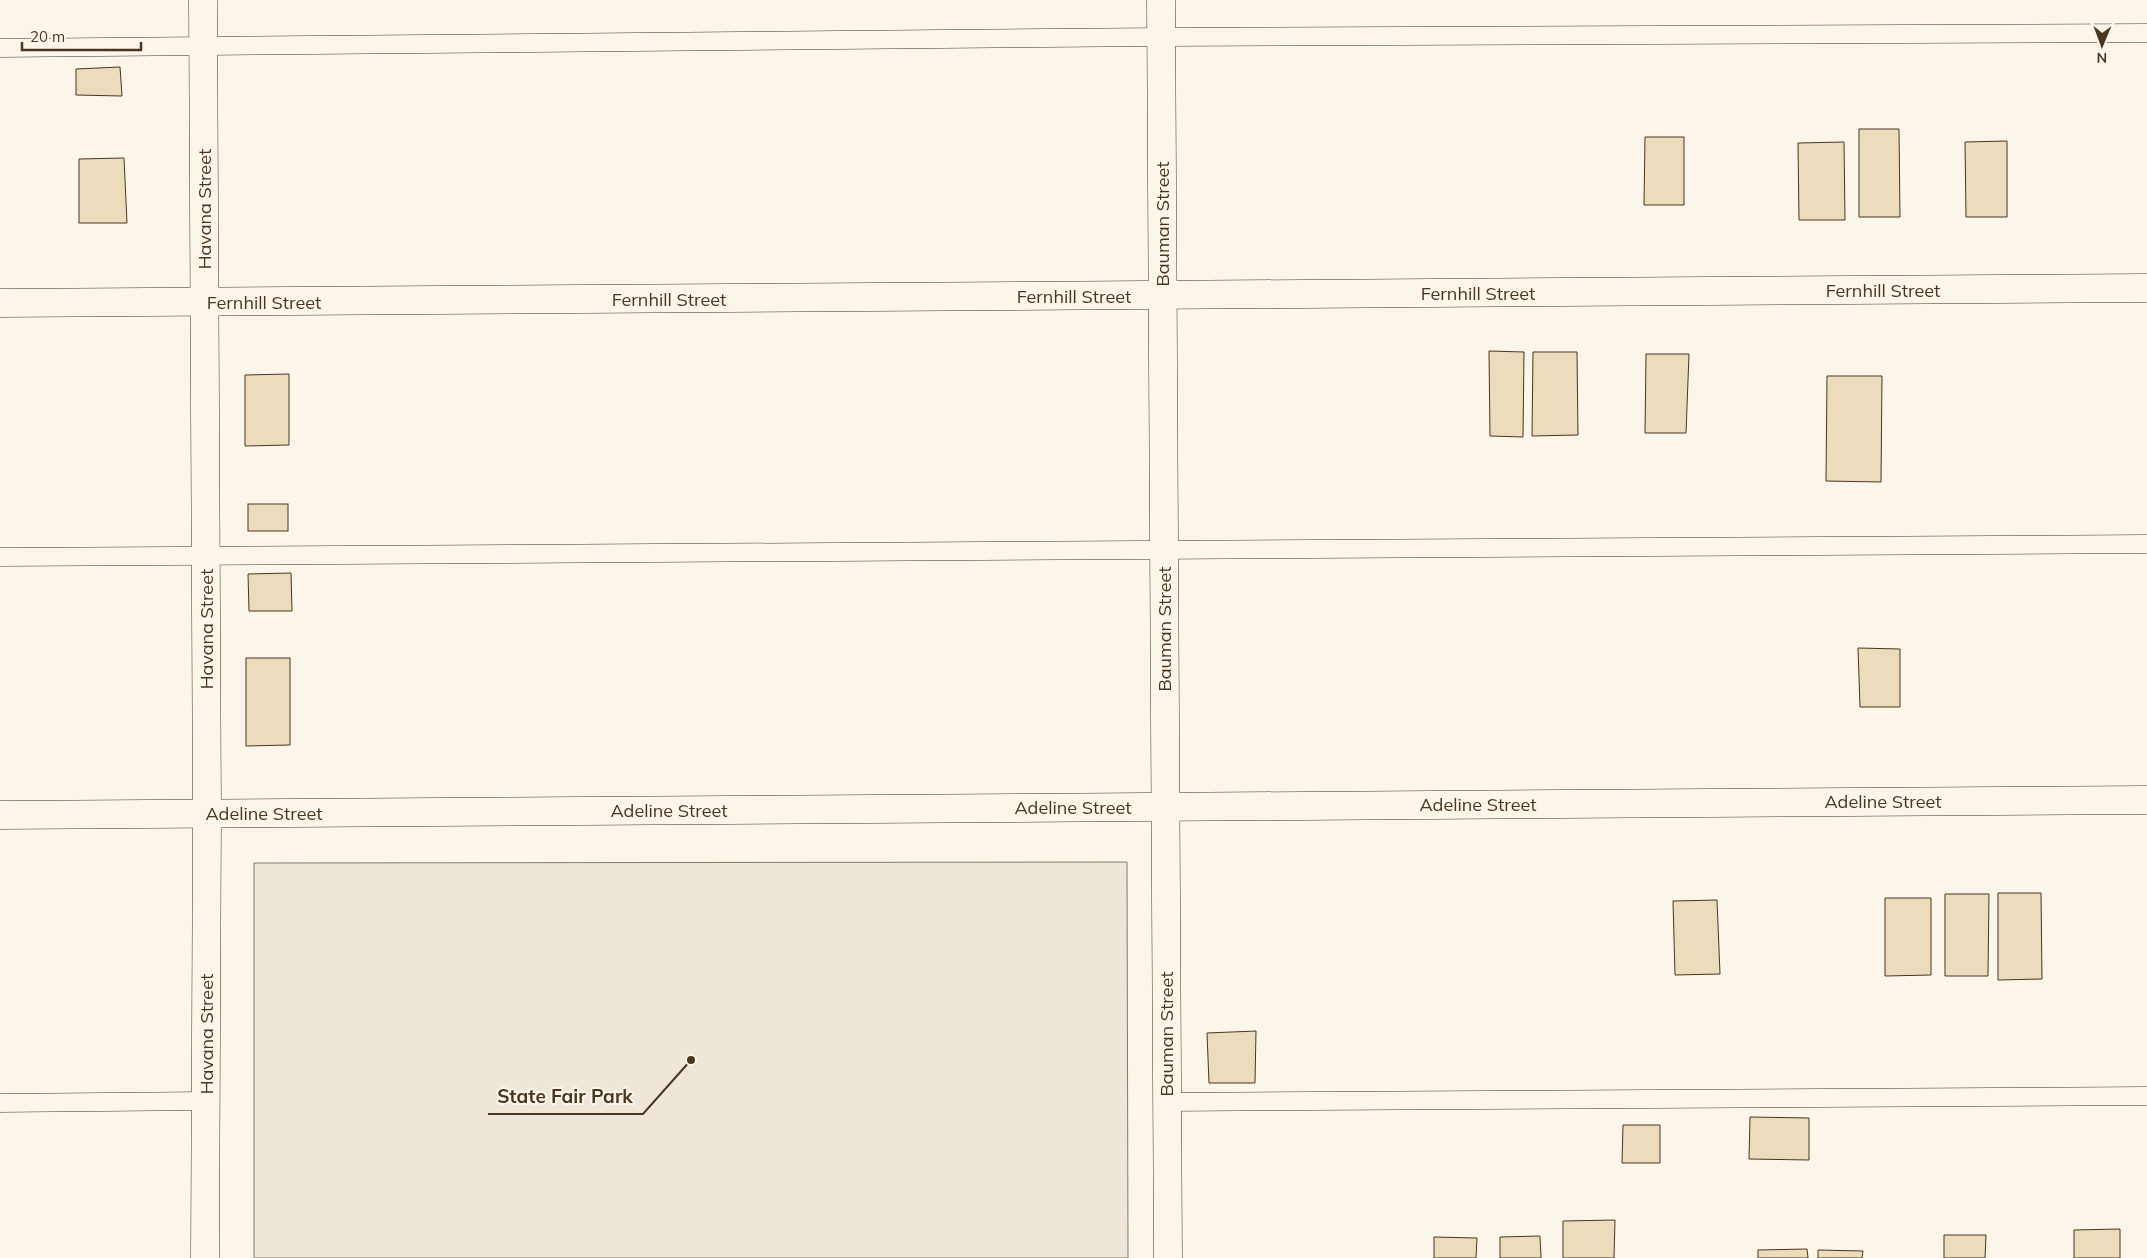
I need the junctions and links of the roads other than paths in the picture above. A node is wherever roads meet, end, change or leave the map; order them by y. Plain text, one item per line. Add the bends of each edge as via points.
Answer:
1 (203, 0) edge
2 (1161, 0) edge
3 (2147, 33) edge
4 (1161, 37) junction
5 (204, 46) junction
6 (0, 48) edge
7 (2147, 288) edge
8 (1163, 295) junction
9 (205, 302) junction
10 (0, 303) edge
11 (2147, 544) edge
12 (1164, 549) junction
13 (206, 555) junction
14 (0, 556) edge
15 (2147, 800) edge
16 (1165, 806) junction
17 (207, 813) junction
18 (0, 815) edge
19 (2147, 1096) edge
20 (206, 1101) junction
21 (1167, 1102) junction
22 (0, 1103) edge
23 (205, 1258) edge
24 (1168, 1258) edge

1 - 5 street, Havana Street
2 - 4 street, Bauman Street
3 - 4 lane
4 - 5 lane
4 - 8 street, Bauman Street
5 - 6 lane
5 - 9 street, Havana Street
7 - 8 street, Fernhill Street
8 - 9 street, Fernhill Street
8 - 12 street, Bauman Street
9 - 10 street, Fernhill Street
9 - 13 street, Havana Street
11 - 12 lane
12 - 13 lane
12 - 16 street, Bauman Street
13 - 14 lane
13 - 17 street, Havana Street
15 - 16 street, Adeline Street
16 - 17 street, Adeline Street
16 - 21 street, Bauman Street
17 - 18 street, Adeline Street
17 - 20 street, Havana Street
19 - 21 lane
20 - 22 lane
20 - 23 street, Havana Street
21 - 24 street, Bauman Street

